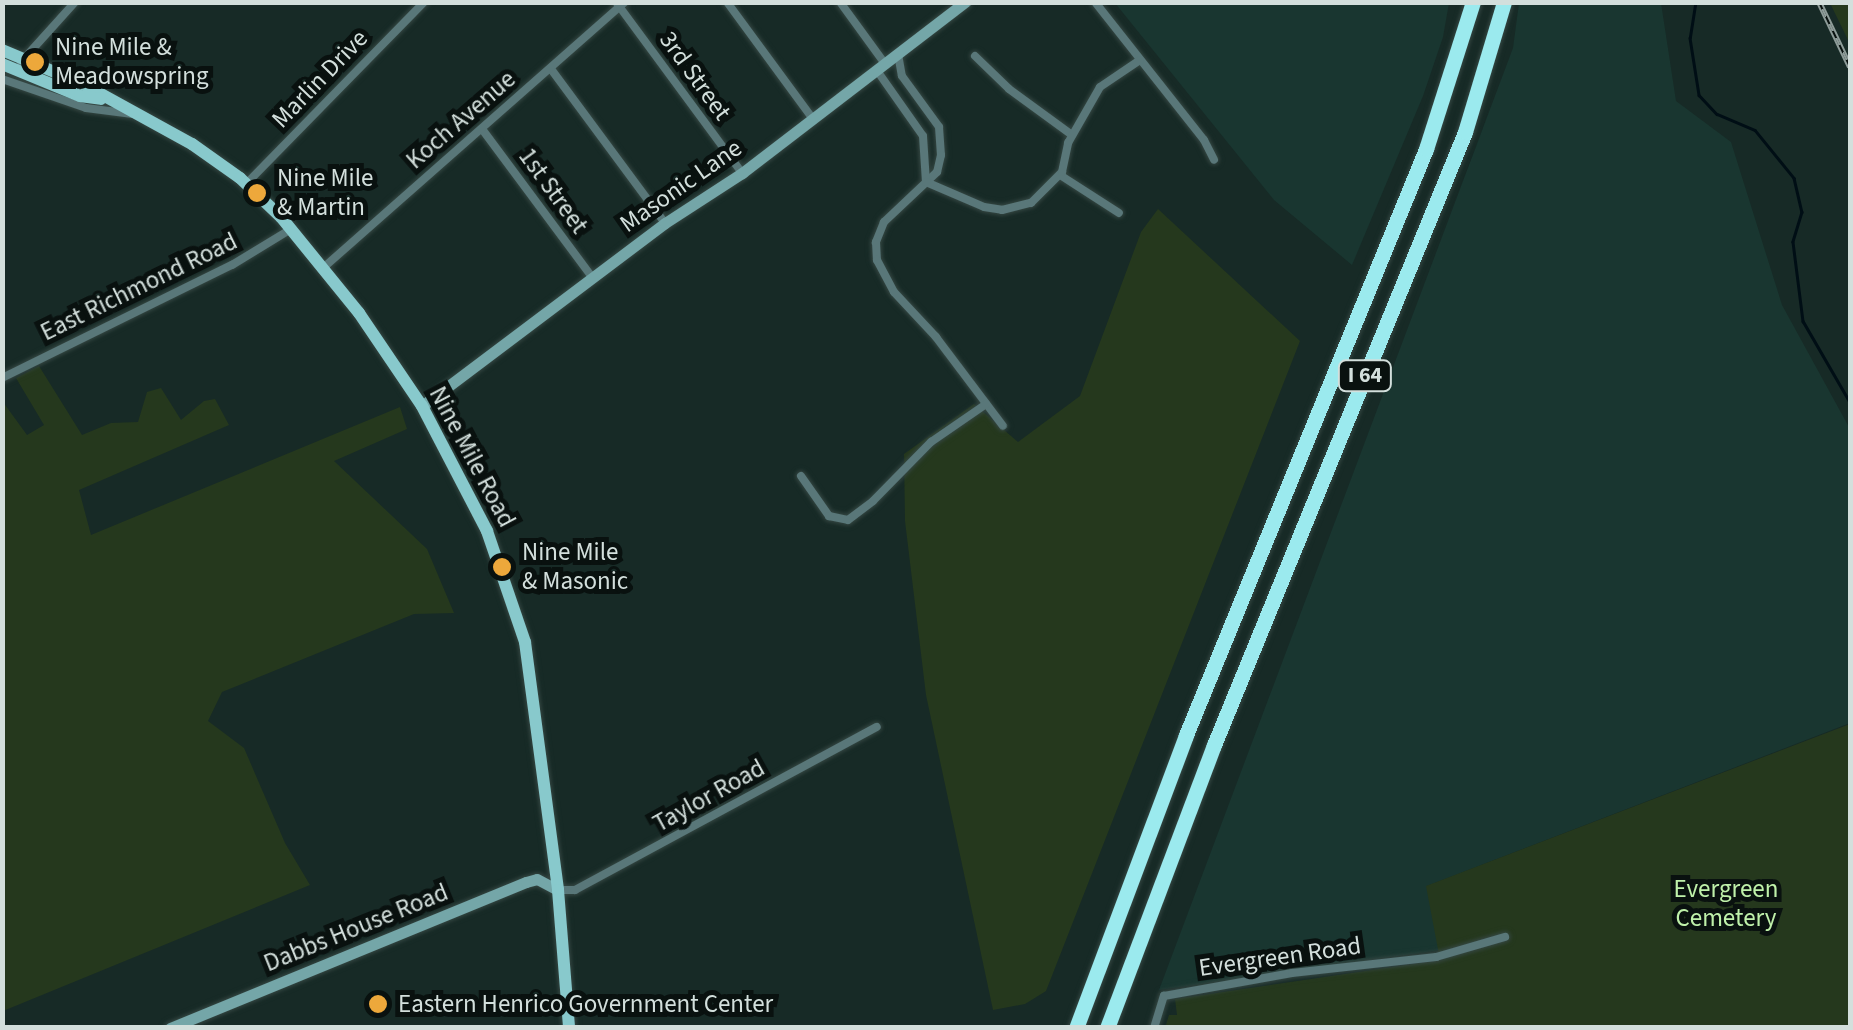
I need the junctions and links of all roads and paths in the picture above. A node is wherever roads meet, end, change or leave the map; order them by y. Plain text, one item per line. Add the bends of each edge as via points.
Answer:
1 (75, 2) edge
2 (424, 2) edge
3 (728, 2) edge
4 (840, 2) edge
5 (1095, 2) edge
6 (1473, 2) edge
7 (1504, 2) edge
8 (620, 4) edge
9 (957, 5) edge
10 (2, 50) edge
11 (898, 54) junction
12 (975, 56) dead end
13 (1140, 60) junction
14 (2, 64) edge
15 (882, 68) junction
16 (551, 69) junction
17 (18, 71) junction
18 (2, 79) edge
19 (136, 114) junction
20 (814, 119) junction
21 (482, 128) junction
22 (1072, 135) junction
23 (1214, 160) dead end
24 (742, 173) junction
25 (1060, 175) junction
26 (926, 182) junction
27 (246, 184) junction
28 (1120, 213) dead end
29 (665, 223) junction
30 (291, 230) junction
31 (323, 268) junction
32 (592, 276) junction
33 (2, 378) edge
34 (986, 404) junction
35 (422, 406) junction
36 (1002, 426) dead end
37 (801, 476) dead end
38 (876, 727) dead end
39 (558, 890) junction
40 (1505, 938) dead end
41 (170, 1028) edge
42 (569, 1028) edge
43 (1076, 1028) edge
44 (1107, 1028) edge
45 (1154, 1028) edge

1 - 17 street
2 - 27 street, Marlin Drive
3 - 20 street
4 - 15 street
5 - 13 street
6 - 43 highway, I 64 via 1426,149 1194,716
7 - 44 highway, I 64 via 1465,132 1214,745
8 - 16 street, Koch Avenue
8 - 24 street, 3rd Street
9 - 11 main road, Masonic Lane
10 - 17 main road, Nine Mile Road
11 - 15 main road, Masonic Lane
11 - 26 street via 902,76 941,132 938,168
12 - 22 street
13 - 22 street via 1100,88
13 - 23 street
14 - 17 main road, Nine Mile Road
15 - 20 main road, Masonic Lane
15 - 26 street via 924,136
16 - 21 street, Koch Avenue
16 - 29 street
17 - 18 street
17 - 19 main road, Nine Mile Road via 81,83
17 - 19 street via 86,108
19 - 27 main road, Nine Mile Road
20 - 24 main road, Masonic Lane
21 - 31 street, Koch Avenue
21 - 32 street, 1st Street
22 - 25 street
24 - 29 main road, Masonic Lane
25 - 26 street via 1039,199 1002,210
25 - 28 street
26 - 34 street via 884,222 877,260 894,292
27 - 30 main road, Nine Mile Road
29 - 32 main road, Masonic Lane
30 - 31 main road, Nine Mile Road
30 - 33 street, East Richmond Road via 220,272
31 - 35 main road, Nine Mile Road
32 - 35 main road, Masonic Lane
34 - 36 street
34 - 37 street via 931,442 848,520 829,516
35 - 39 main road, Nine Mile Road via 487,531 525,642
38 - 39 street, Taylor Road via 575,890
39 - 41 main road, Dabbs House Road via 526,882
39 - 42 main road, Nine Mile Road
40 - 45 street, Evergreen Road via 1436,957 1164,996

